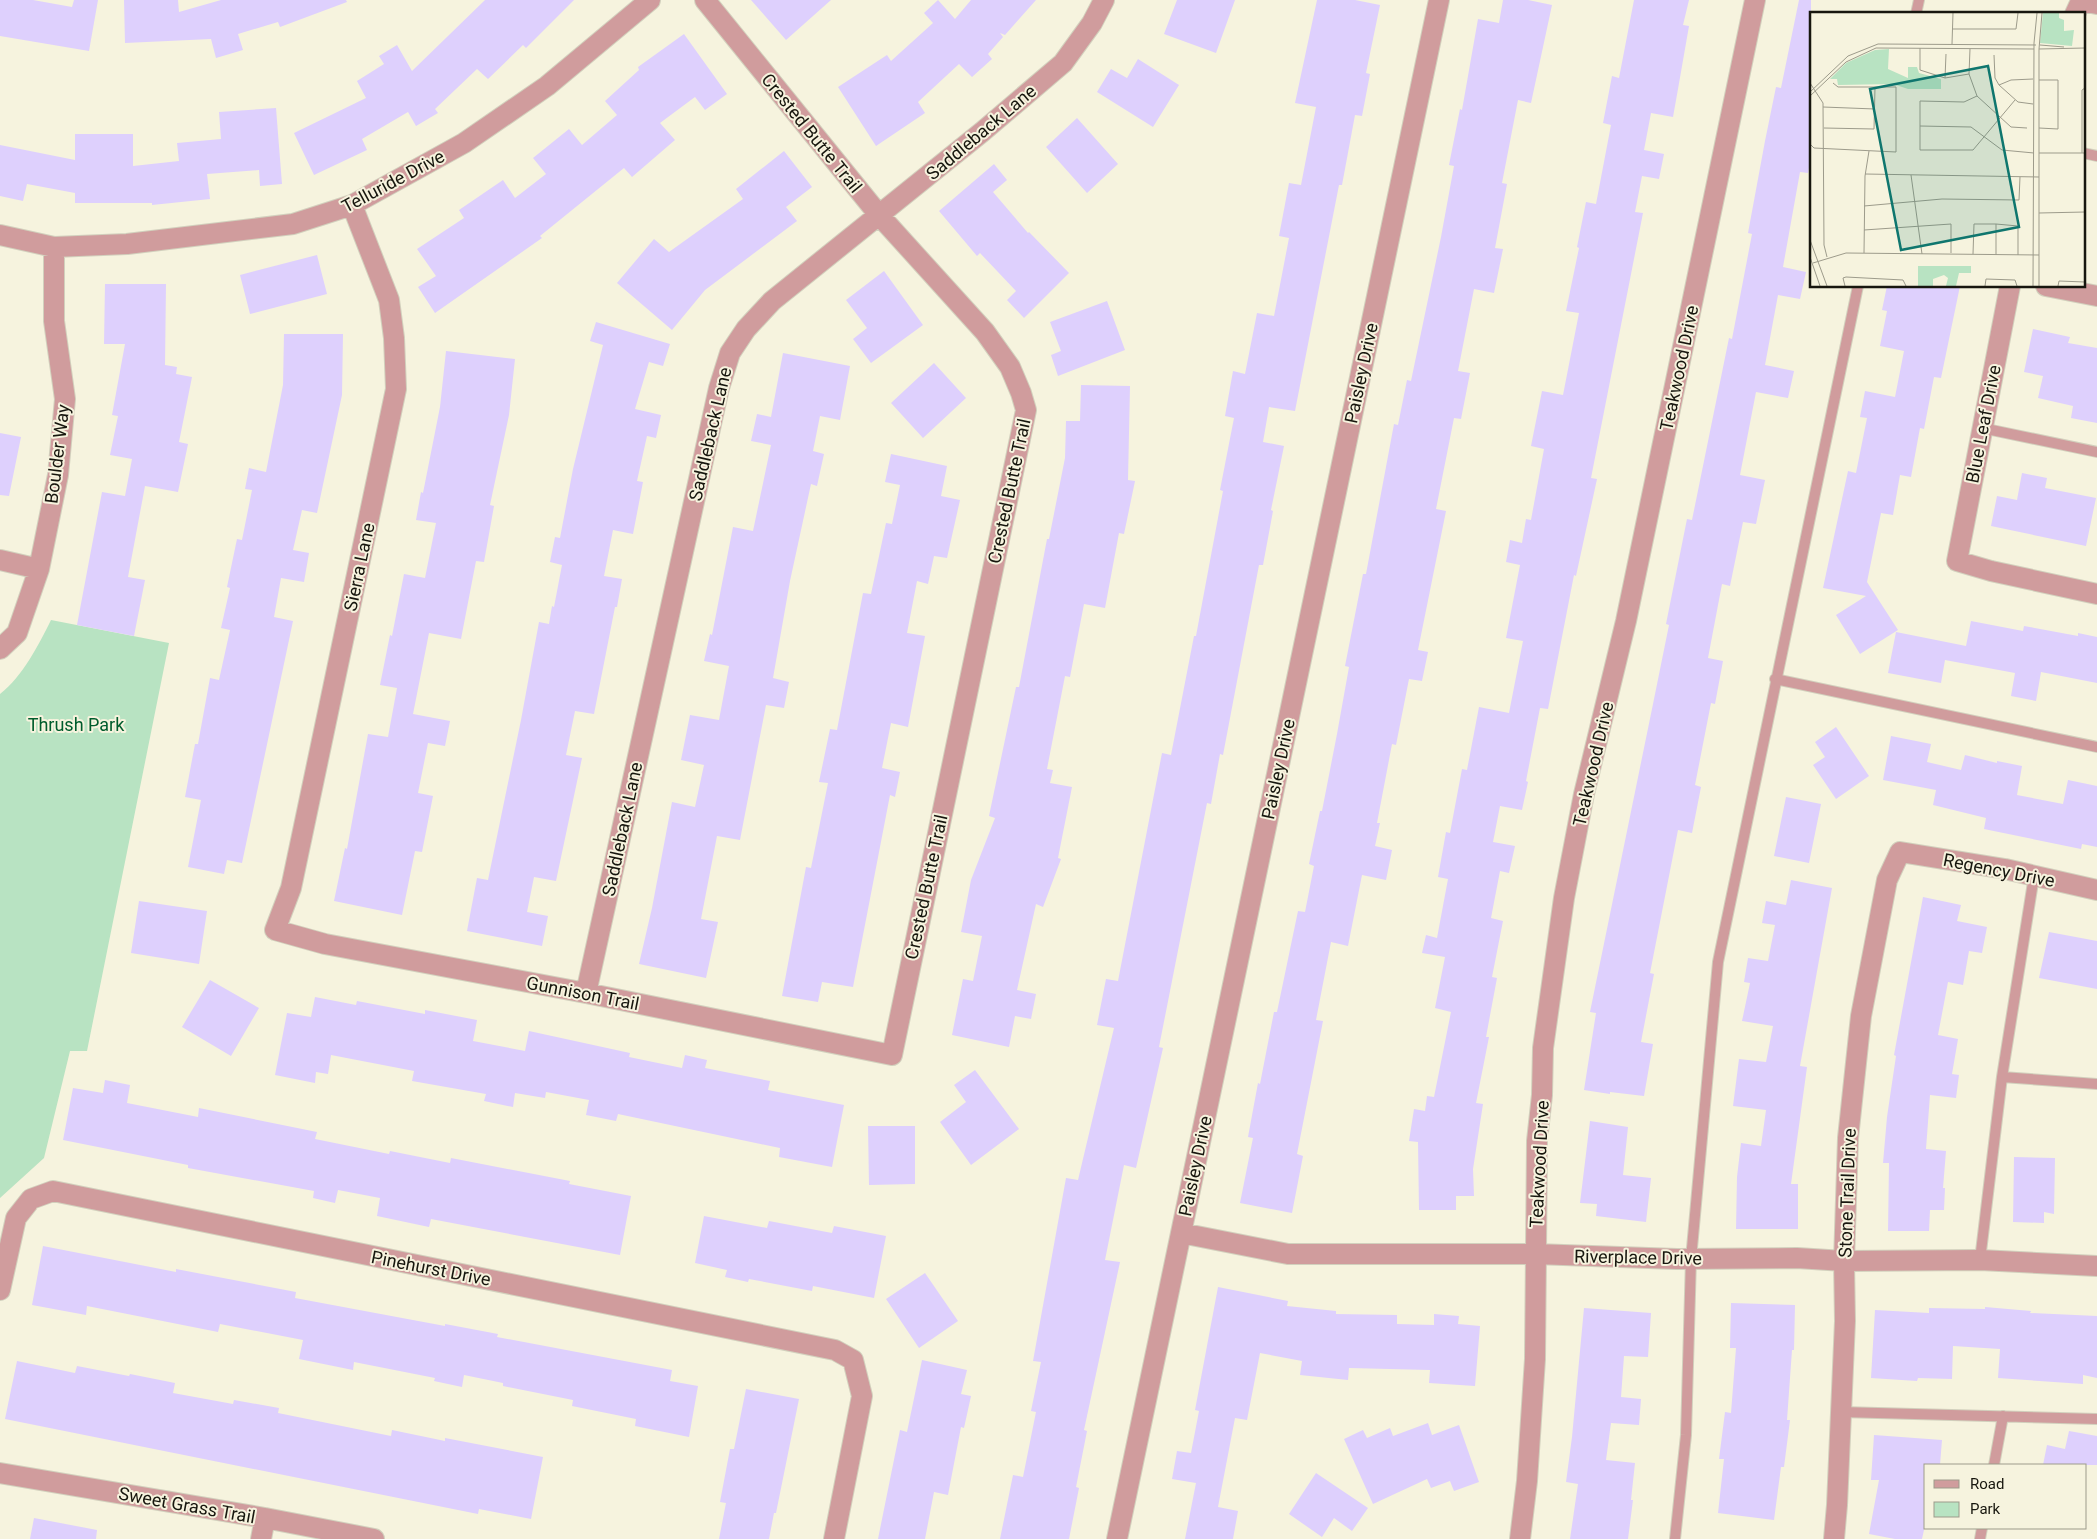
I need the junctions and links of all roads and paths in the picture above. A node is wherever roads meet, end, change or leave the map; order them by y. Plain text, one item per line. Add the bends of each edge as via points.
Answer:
1 (650, 0) edge
2 (705, 0) edge
3 (1104, 0) edge
4 (1439, 0) edge
5 (1755, 0) edge
6 (2084, 153) edge
7 (2097, 156) edge
8 (352, 206) junction
9 (879, 215) junction
10 (0, 235) edge
11 (54, 247) junction
12 (1858, 288) edge
13 (2010, 288) edge
14 (2056, 288) edge
15 (2097, 296) edge
16 (1982, 428) junction
17 (2097, 452) edge
18 (0, 560) edge
19 (39, 569) junction
20 (2097, 594) edge
21 (0, 649) edge
22 (1775, 679) junction
23 (2097, 747) edge
24 (1900, 852) joint
25 (2034, 876) junction
26 (2097, 890) edge
27 (275, 930) joint
28 (586, 993) junction
29 (892, 1055) joint
30 (2002, 1077) junction
31 (2097, 1084) edge
32 (1181, 1233) junction
33 (1535, 1254) junction
34 (1691, 1259) junction
35 (1980, 1260) junction
36 (1844, 1261) junction
37 (2097, 1266) edge
38 (0, 1290) edge
39 (1841, 1412) junction
40 (2003, 1416) junction
41 (2097, 1419) edge
42 (1994, 1464) edge
43 (0, 1473) edge
44 (265, 1518) junction
45 (261, 1539) edge
46 (374, 1539) edge
47 (834, 1539) edge
48 (1117, 1539) edge
49 (1520, 1539) edge
50 (1675, 1539) edge
51 (1834, 1539) edge

1 - 8 street, Telluride Drive via 547,86 471,138
2 - 9 street, Crested Butte Trail
3 - 9 street, Saddleback Lane via 1064,64
4 - 32 street, Paisley Drive
5 - 33 street, Teakwood Drive via 1626,621 1584,794 1564,898 1543,1048
6 - 7 lane
8 - 11 street, Telluride Drive via 293,224 127,244
8 - 27 street, Sierra Lane via 390,300 396,389 291,888
9 - 28 street, Saddleback Lane via 772,300 730,353 719,388
9 - 29 street, Crested Butte Trail via 985,332 1010,367 1026,410
10 - 11 street, Telluride Drive
11 - 19 street, Boulder Way via 54,321 65,399 58,475
12 - 22 lane
13 - 16 street, Blue Leaf Drive
14 - 15 street
16 - 17 lane
16 - 20 street, Blue Leaf Drive via 1956,561
18 - 19 street
19 - 21 street, Boulder Way via 17,634
22 - 23 lane
22 - 34 lane via 1718,962
24 - 25 street, Regency Drive
24 - 36 street, Stone Trail Drive via 1887,880 1861,1016 1848,1138
25 - 26 street, Regency Drive
25 - 30 lane
27 - 28 street, Gunnison Trail via 325,944
28 - 29 street, Gunnison Trail
30 - 31 lane
30 - 35 lane
32 - 33 street, Riverplace Drive via 1288,1254
32 - 48 street, Paisley Drive
33 - 34 street, Riverplace Drive
33 - 49 street, Teakwood Drive via 1535,1358
34 - 36 street, Riverplace Drive
34 - 50 lane via 1686,1435
35 - 36 street, Riverplace Drive
35 - 37 street, Riverplace Drive
36 - 39 street, Stone Trail Drive
38 - 47 street, Pinehurst Drive via 16,1218 31,1199 53,1191 835,1350 853,1360 862,1396
39 - 40 lane
39 - 51 street, Stone Trail Drive
40 - 41 lane
40 - 42 lane
43 - 44 street, Sweet Grass Trail
44 - 45 street
44 - 46 street, Sweet Grass Trail

